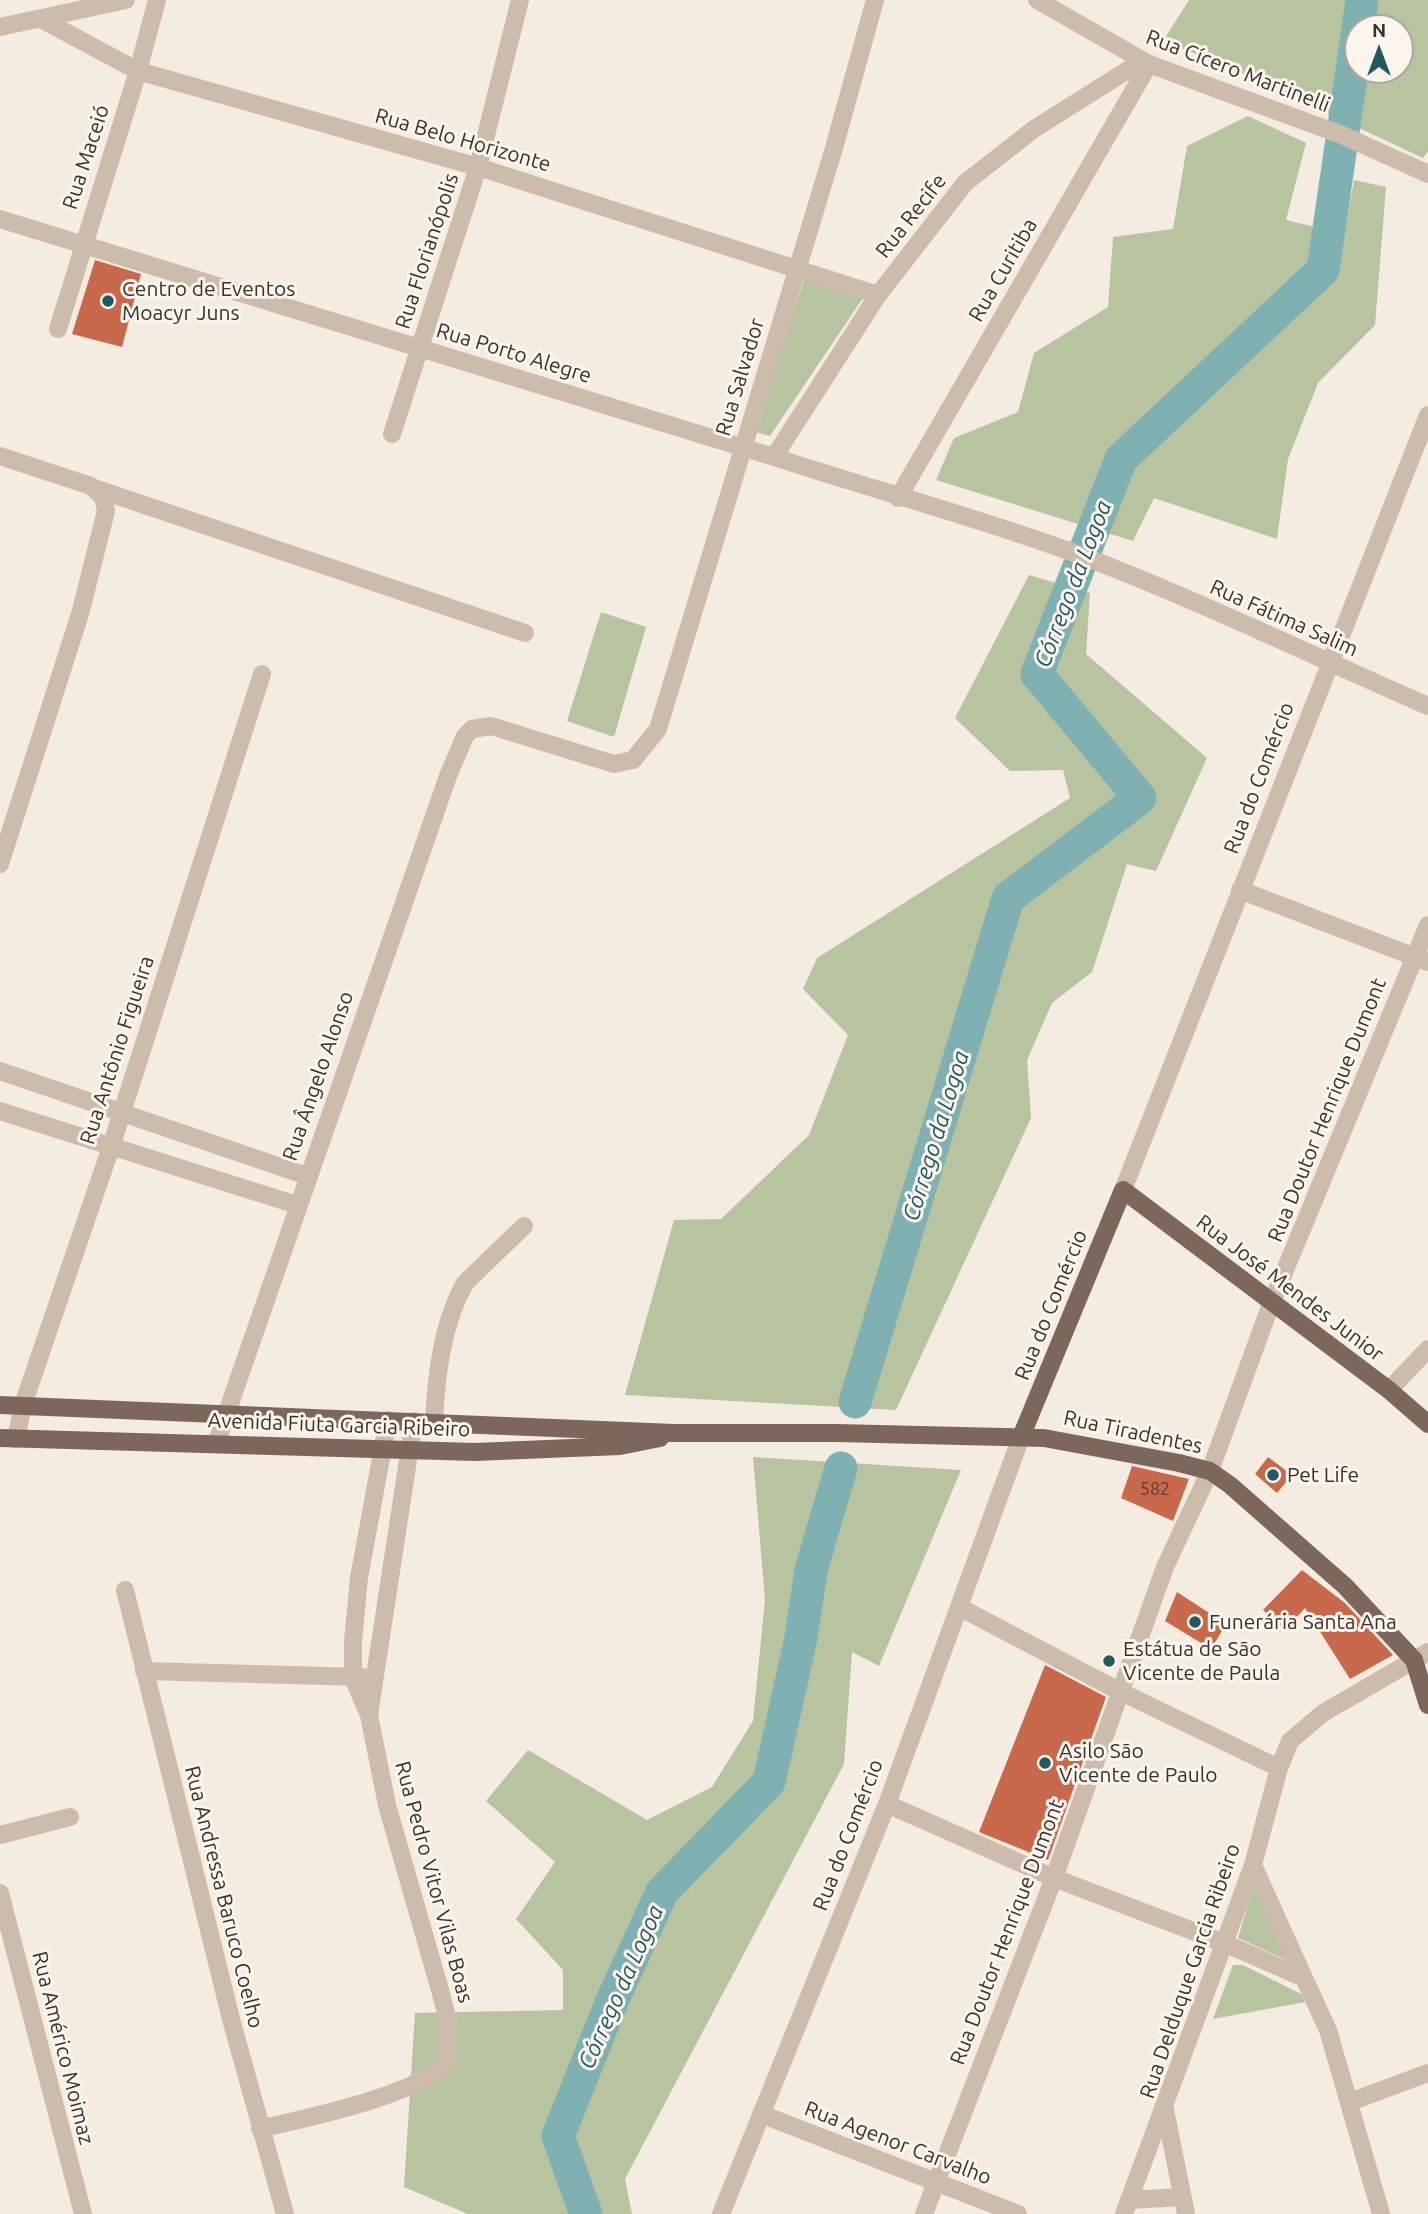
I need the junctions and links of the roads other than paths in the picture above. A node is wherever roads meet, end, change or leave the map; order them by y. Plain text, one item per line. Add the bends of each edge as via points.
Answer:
1 (126, 0) edge
2 (156, 0) edge
3 (520, 0) edge
4 (875, 0) edge
5 (1037, 0) edge
6 (41, 19) junction
7 (0, 27) edge
8 (1146, 63) junction
9 (138, 71) junction
10 (478, 167) junction
11 (1428, 174) edge
12 (0, 219) edge
13 (81, 246) junction
14 (797, 267) junction
15 (878, 295) junction
16 (58, 329) dead end
17 (419, 348) junction
18 (1428, 415) edge
19 (392, 434) dead end
20 (742, 448) junction
21 (1422, 449) edge
22 (0, 456) edge
23 (774, 457) junction
24 (91, 486) junction
25 (898, 498) junction
26 (1014, 531) joint
27 (525, 633) dead end
28 (1329, 663) junction
29 (262, 674) dead end
30 (1428, 706) edge
31 (472, 729) joint
32 (0, 864) edge
33 (1240, 890) junction
34 (1428, 925) edge
35 (1421, 959) edge
36 (0, 1071) edge
37 (0, 1111) edge
38 (121, 1113) junction
39 (111, 1147) junction
40 (307, 1176) junction
41 (1123, 1190) junction
42 (297, 1205) junction
43 (524, 1226) dead end
44 (1271, 1304) junction
45 (1428, 1349) edge
46 (1389, 1390) junction
47 (0, 1405) edge
48 (23, 1405) junction
49 (227, 1413) junction
50 (388, 1420) junction
51 (414, 1422) junction
52 (434, 1423) junction
53 (1428, 1424) edge
54 (476, 1425) junction
55 (674, 1433) junction
56 (1021, 1437) junction
57 (8, 1439) edge
58 (216, 1444) junction
59 (382, 1451) junction
60 (410, 1452) junction
61 (475, 1452) junction
62 (1210, 1471) junction
63 (125, 1590) dead end
64 (959, 1607) junction
65 (1421, 1656) edge
66 (145, 1671) junction
67 (376, 1677) junction
68 (354, 1678) junction
69 (1119, 1691) junction
70 (1428, 1705) edge
71 (369, 1715) junction
72 (1279, 1768) junction
73 (887, 1804) junction
74 (71, 1817) dead end
75 (0, 1835) edge
76 (1253, 1866) junction
77 (1054, 1878) junction
78 (0, 1893) edge
79 (1224, 1943) junction
80 (1304, 1978) junction
81 (1428, 2073) edge
82 (1350, 2102) junction
83 (1165, 2110) junction
84 (761, 2113) junction
85 (260, 2129) junction
86 (936, 2182) junction
87 (1184, 2205) edge
88 (1127, 2207) edge
89 (83, 2214) edge
90 (285, 2214) edge
91 (721, 2214) edge
92 (924, 2214) edge
93 (1018, 2214) edge
94 (1381, 2214) edge

1 - 6 street
2 - 9 street, Rua Maceió
3 - 10 street, Rua Florianópolis
4 - 14 street, Rua Salvador
5 - 8 street, Rua Cícero Martinelli
6 - 7 street
6 - 9 street, Rua Belo Horizonte
8 - 11 street, Rua Cícero Martinelli via 1342,135
8 - 15 street, Rua Recife via 1034,129 965,183
8 - 25 street, Rua Curitiba
9 - 10 street, Rua Belo Horizonte
9 - 13 street, Rua Maceió
10 - 14 street, Rua Belo Horizonte
10 - 17 street, Rua Florianópolis
12 - 13 street, Rua Porto Alegre
13 - 16 street, Rua Maceió
13 - 17 street, Rua Porto Alegre
14 - 15 street, Rua Belo Horizonte
14 - 20 street, Rua Salvador
15 - 23 street, Rua Recife
17 - 19 street, Rua Florianópolis
17 - 20 street, Rua Porto Alegre
18 - 21 street, Rua do Comércio
20 - 23 street, Rua Porto Alegre
20 - 31 street, Rua Salvador via 658,729 633,760 597,761 505,729
21 - 28 street, Rua do Comércio
22 - 24 street
23 - 25 street, Rua Porto Alegre
24 - 27 street
24 - 32 street via 103,497 106,511 80,614
25 - 26 street, Rua Porto Alegre
26 - 28 street, Rua Fátima Salim via 1122,572
28 - 30 street, Rua Fátima Salim
28 - 33 street, Rua do Comércio
29 - 38 street, Rua Antônio Figueira
31 - 40 street, Rua Ângelo Alonso via 448,776
33 - 35 street
33 - 41 street, Rua do Comércio
34 - 35 street, Rua Doutor Henrique Dumont
35 - 44 street, Rua Doutor Henrique Dumont
36 - 38 street
37 - 39 street
38 - 39 street, Rua Antônio Figueira
38 - 40 street
39 - 42 street
39 - 48 street, Rua Antônio Figueira
40 - 42 street, Rua Ângelo Alonso
41 - 44 main road, Rua José Mendes Junior
41 - 56 main road, Rua do Comércio
42 - 49 street, Rua Ângelo Alonso
43 - 52 street via 459,1294 441,1359
44 - 46 main road, Rua José Mendes Junior
44 - 62 street, Rua Doutor Henrique Dumont
45 - 46 street
46 - 53 main road, Rua José Mendes Junior
47 - 48 main road, Avenida Fiuta Garcia Ribeiro
48 - 49 main road, Avenida Fiuta Garcia Ribeiro
48 - 57 street, Rua Antônio Figueira
49 - 50 main road, Avenida Fiuta Garcia Ribeiro
49 - 58 street, Rua Ângelo Alonso
50 - 51 main road, Avenida Fiuta Garcia Ribeiro
50 - 59 street, Rua Pedro Vitor Vilas Boas
51 - 52 main road, Avenida Fiuta Garcia Ribeiro
51 - 60 street, Rua Pedro Vitor Vilas Boas
52 - 54 main road, Avenida Fiuta Garcia Ribeiro
54 - 55 main road, Avenida Fiuta Garcia Ribeiro
54 - 61 main road
55 - 56 main road, Avenida Fiuta Garcia Ribeiro
55 - 61 main road, Avenida Fiuta Garcia Ribeiro via 620,1446
56 - 62 main road, Rua Tiradentes via 1073,1441
56 - 64 street, Rua do Comércio
57 - 58 main road, Avenida Fiuta Garcia Ribeiro
58 - 59 main road, Avenida Fiuta Garcia Ribeiro
59 - 60 main road, Avenida Fiuta Garcia Ribeiro
59 - 68 street, Rua Pedro Vitor Vilas Boas via 359,1578
60 - 61 main road, Avenida Fiuta Garcia Ribeiro
60 - 67 street, Rua Pedro Vitor Vilas Boas
62 - 65 main road, Rua Tiradentes
62 - 69 street, Rua Doutor Henrique Dumont via 1166,1567
63 - 66 street, Rua Andressa Baruco Coelho
64 - 69 street
64 - 73 street, Rua do Comércio
65 - 70 main road
65 - 72 street, Rua Delduque Garcia Ribeiro via 1323,1713 1290,1741
66 - 68 street
66 - 85 street, Rua Andressa Baruco Coelho
67 - 68 street
67 - 71 street, Rua Pedro Vitor Vilas Boas
68 - 71 street, Rua Pedro Vitor Vilas Boas
69 - 72 street
69 - 77 street, Rua Doutor Henrique Dumont
71 - 85 street, Rua Pedro Vitor Vilas Boas via 387,1805 449,2025 448,2062 427,2079 403,2088
72 - 76 street, Rua Delduque Garcia Ribeiro
73 - 77 street
73 - 84 street, Rua do Comércio
74 - 75 street
76 - 79 street, Rua Delduque Garcia Ribeiro
76 - 80 street
77 - 79 street
77 - 86 street, Rua Doutor Henrique Dumont
78 - 89 street, Rua Américo Moimaz
79 - 80 street
79 - 83 street, Rua Delduque Garcia Ribeiro
80 - 82 street via 1328,2030
81 - 82 street
82 - 94 street
83 - 87 street
83 - 88 street, Rua Delduque Garcia Ribeiro
84 - 86 street, Rua Agenor Carvalho
84 - 91 street, Rua do Comércio
85 - 90 street, Rua Andressa Baruco Coelho
86 - 92 street, Rua Doutor Henrique Dumont
86 - 93 street, Rua Agenor Carvalho
87 - 88 street

